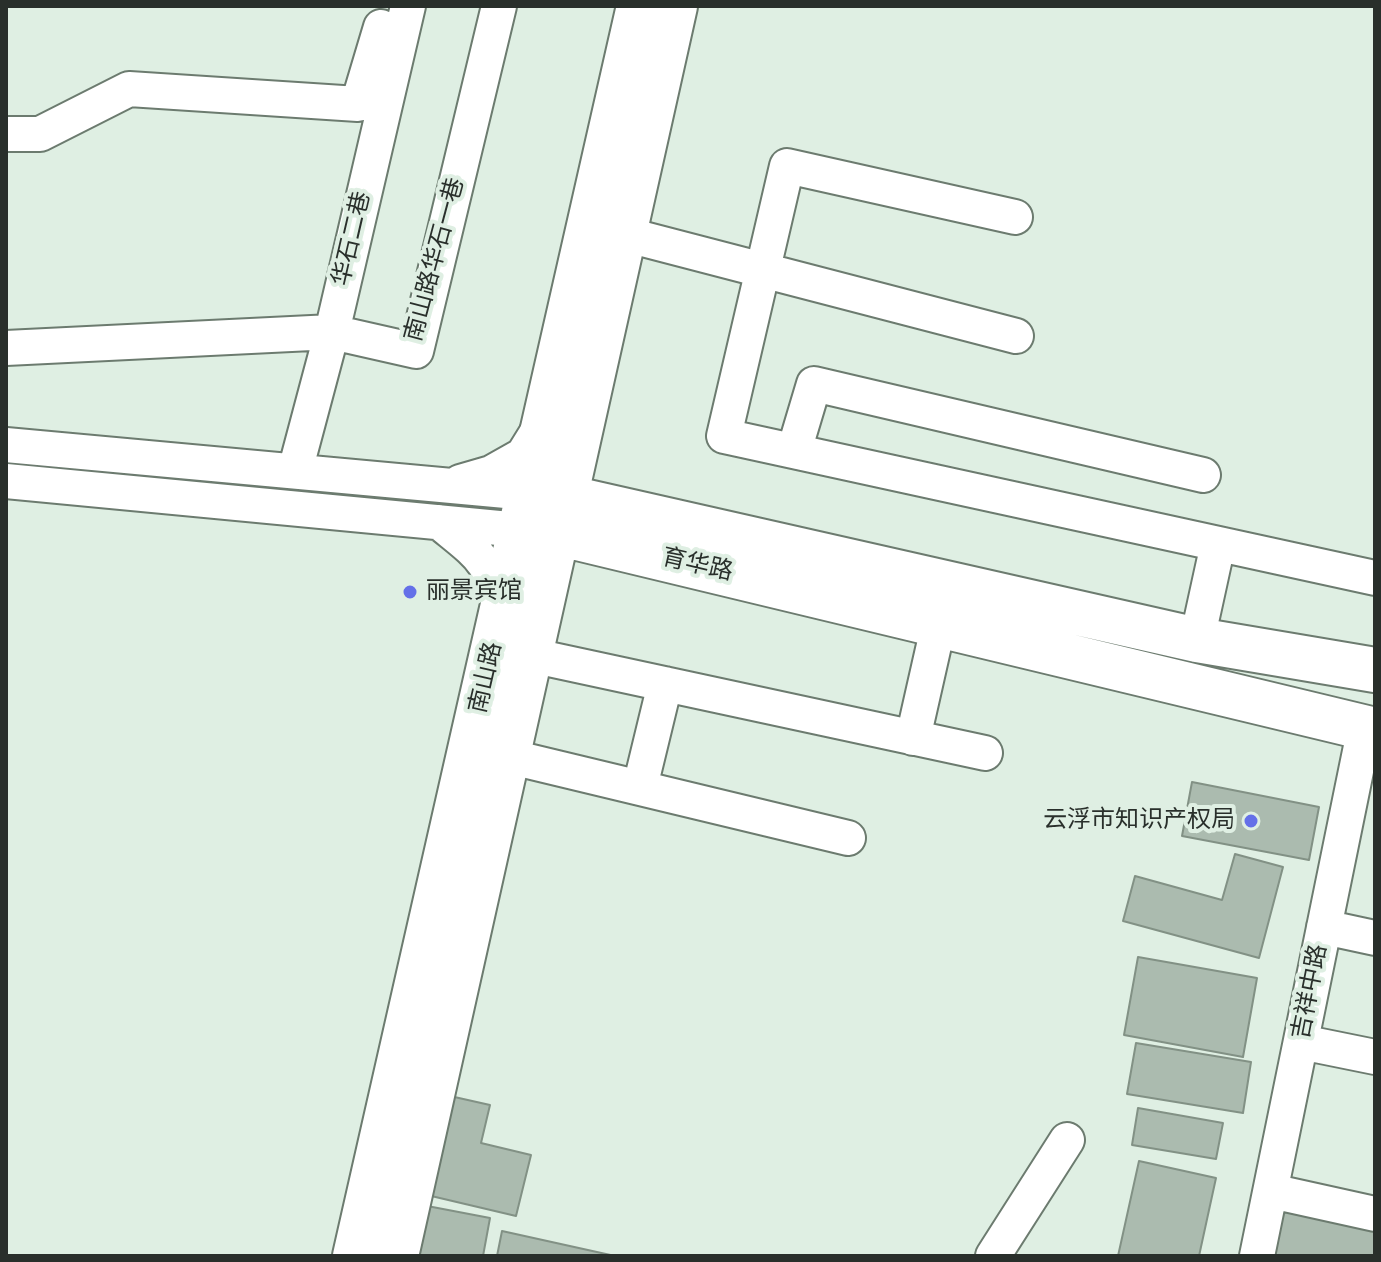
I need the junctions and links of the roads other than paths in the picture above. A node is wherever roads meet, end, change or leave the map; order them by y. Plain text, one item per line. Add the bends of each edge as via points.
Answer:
1 (387, 6) edge
2 (408, 6) edge
3 (499, 6) edge
4 (639, 6) edge
5 (675, 6) edge
6 (6, 134) edge
7 (1015, 217) dead end
8 (624, 234) junction
9 (763, 270) junction
10 (332, 332) junction
11 (1016, 336) dead end
12 (6, 348) edge
13 (563, 424) junction
14 (6, 445) edge
15 (794, 451) junction
16 (295, 471) junction
17 (1203, 475) dead end
18 (6, 481) edge
19 (448, 486) junction
20 (543, 513) junction
21 (439, 522) junction
22 (645, 535) junction
23 (1218, 544) junction
24 (1375, 578) edge
25 (939, 623) junction
26 (523, 630) junction
27 (1197, 640) junction
28 (1375, 670) edge
29 (665, 684) junction
30 (1370, 728) edge
31 (913, 738) junction
32 (985, 753) dead end
33 (507, 756) junction
34 (640, 787) junction
35 (848, 838) dead end
36 (1324, 927) junction
37 (1375, 938) edge
38 (1301, 1042) junction
39 (1375, 1057) edge
40 (1067, 1140) dead end
41 (1271, 1191) junction
42 (1375, 1214) edge
43 (355, 1256) edge
44 (396, 1256) edge
45 (993, 1256) edge
46 (1257, 1256) edge

1 - 6 street via 358,104 129,89 40,134
2 - 10 street, 华石二巷
3 - 10 street, 南山路华石一巷 via 416,351
4 - 13 main road, 南山路
5 - 8 main road, 南山路
7 - 9 street via 787,166
8 - 9 street
8 - 13 main road, 南山路
9 - 11 street
9 - 15 street via 724,436
10 - 12 street, 南山路华石一巷
10 - 16 street, 华石二巷
13 - 19 street via 491,473
13 - 20 main road, 南山路
13 - 22 main road via 599,486
14 - 16 street, 育华路
15 - 17 street via 814,384
15 - 23 street
16 - 19 street, 育华路
18 - 21 street, 育华路
19 - 20 street, 育华路
20 - 21 street, 育华路
20 - 22 main road, 育华路
20 - 26 main road, 南山路
21 - 26 street via 486,563
22 - 25 main road, 育华路
22 - 26 main road via 570,577
22 - 27 main road, 育华路
23 - 24 street
23 - 27 street
25 - 30 main road, 育华路
25 - 31 street
26 - 29 street
26 - 33 main road, 南山路
26 - 43 main road, 南山路
27 - 28 main road, 育华路
29 - 31 street
29 - 34 street
30 - 36 street, 吉祥中路
31 - 32 street
33 - 34 street
33 - 44 main road, 南山路
34 - 35 street
36 - 37 street
36 - 38 street, 吉祥中路
38 - 39 street
38 - 41 street, 吉祥中路
40 - 45 street
41 - 42 street
41 - 46 street, 吉祥中路

